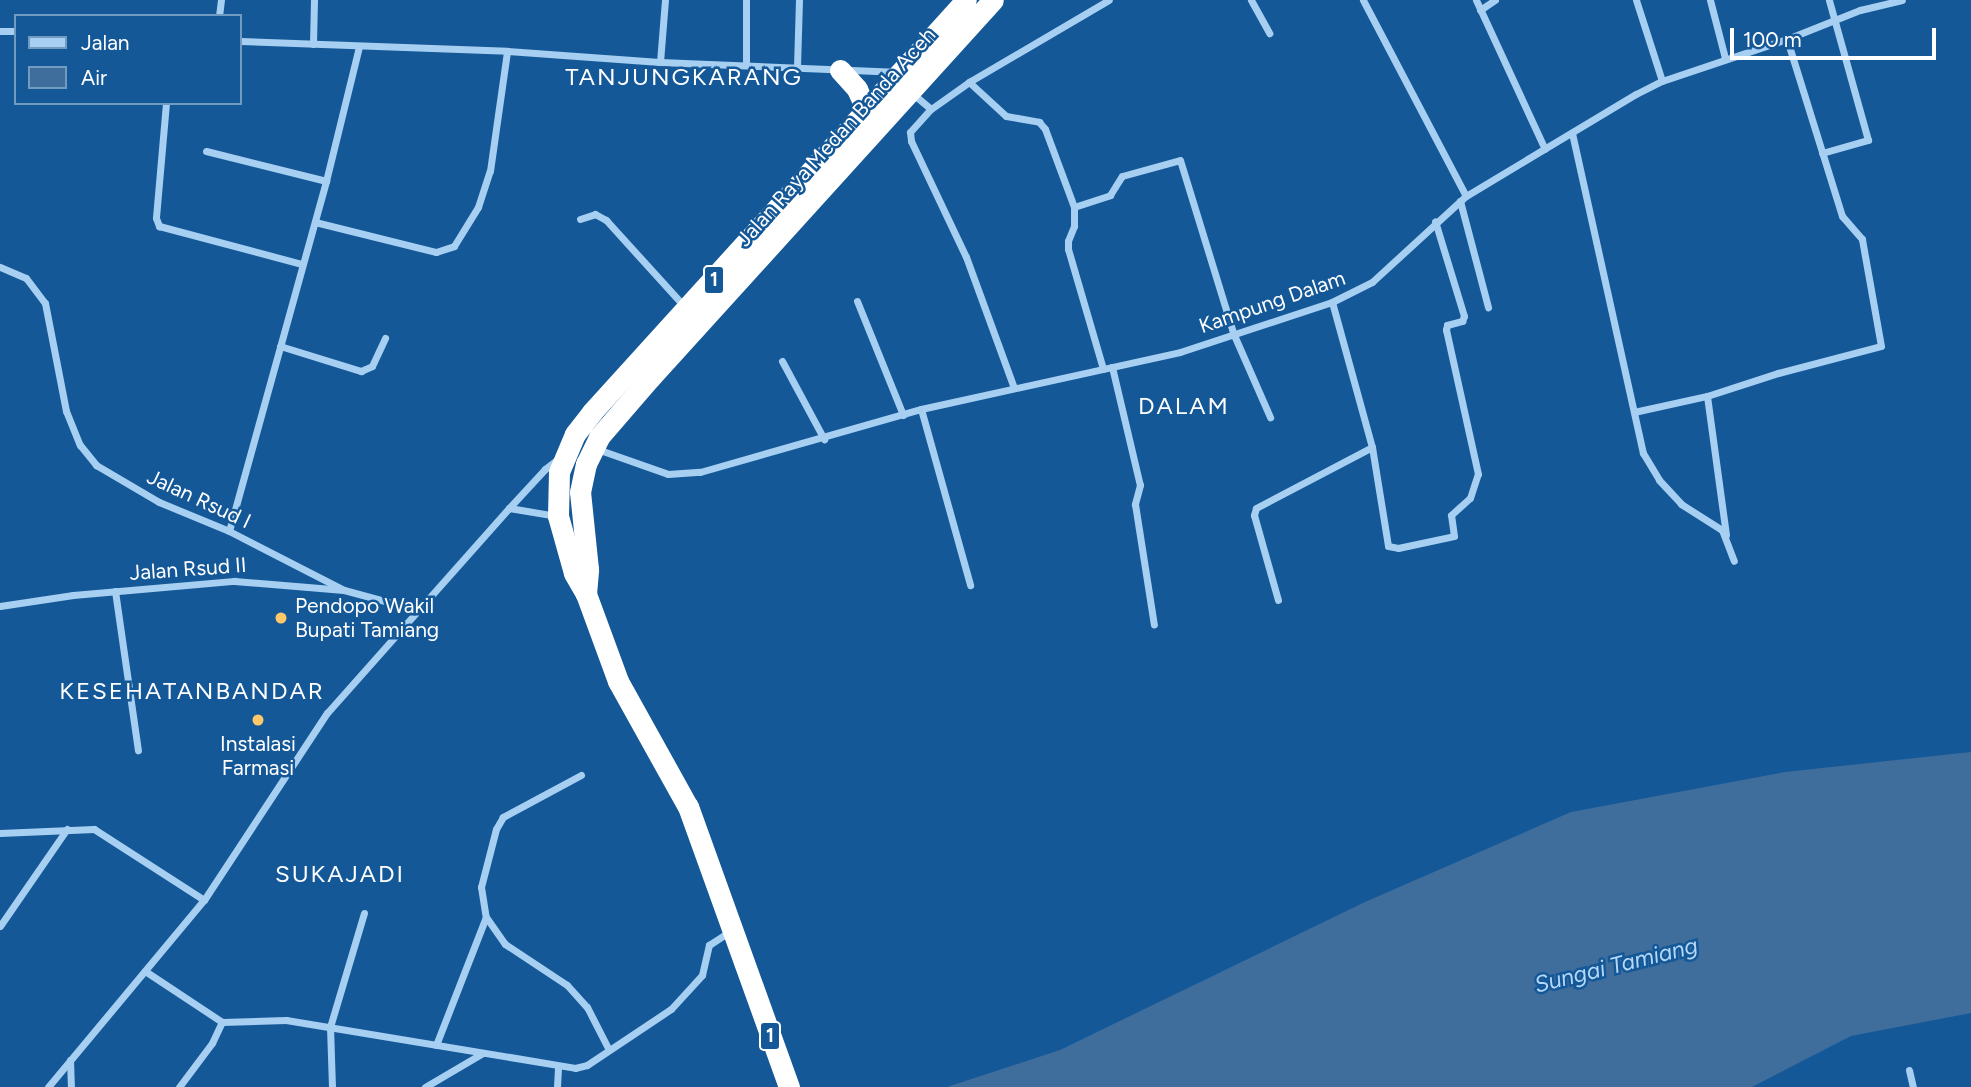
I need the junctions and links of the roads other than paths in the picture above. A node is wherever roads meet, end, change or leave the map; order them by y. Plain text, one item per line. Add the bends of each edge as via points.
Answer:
1 (314, 0) edge
2 (665, 0) edge
3 (746, 0) edge
4 (799, 0) edge
5 (966, 0) edge
6 (993, 0) edge
7 (1109, 0) edge
8 (1251, 0) edge
9 (1363, 0) edge
10 (1476, 0) edge
11 (1495, 0) edge
12 (1636, 0) edge
13 (1710, 0) edge
14 (1829, 0) edge
15 (1902, 0) edge
16 (1480, 10) junction
17 (1833, 22) junction
18 (1269, 33) dead end
19 (1787, 39) junction
20 (242, 41) edge
21 (313, 44) junction
22 (359, 47) junction
23 (507, 51) junction
24 (1725, 58) junction
25 (660, 62) junction
26 (746, 64) junction
27 (797, 67) junction
28 (840, 70) junction
29 (1662, 81) junction
30 (906, 82) junction
31 (970, 82) junction
32 (166, 105) edge
33 (931, 109) junction
34 (866, 110) junction
35 (1573, 133) junction
36 (1545, 149) junction
37 (206, 151) dead end
38 (1822, 153) junction
39 (326, 181) junction
40 (1463, 199) junction
41 (1074, 207) junction
42 (784, 215) junction
43 (580, 219) dead end
44 (1435, 221) junction
45 (315, 222) junction
46 (302, 264) junction
47 (0, 267) edge
48 (857, 301) dead end
49 (1332, 302) junction
50 (1488, 307) dead end
51 (688, 310) junction
52 (1234, 335) junction
53 (385, 338) dead end
54 (280, 346) junction
55 (782, 361) dead end
56 (1112, 367) junction
57 (1103, 369) junction
58 (1014, 387) junction
59 (1707, 397) junction
60 (921, 409) junction
61 (1634, 412) junction
62 (903, 415) junction
63 (1270, 416) dead end
64 (824, 439) junction
65 (593, 447) junction
66 (1372, 447) junction
67 (564, 455) junction
68 (509, 508) junction
69 (558, 516) junction
70 (229, 531) junction
71 (1726, 536) junction
72 (1734, 561) dead end
73 (970, 585) dead end
74 (344, 590) junction
75 (115, 591) junction
76 (586, 594) junction
77 (1278, 600) dead end
78 (0, 606) edge
79 (418, 610) junction
80 (1154, 625) dead end
81 (138, 750) dead end
82 (581, 775) dead end
83 (67, 829) junction
84 (0, 833) edge
85 (204, 900) junction
86 (364, 913) dead end
87 (486, 917) junction
88 (0, 926) edge
89 (733, 930) junction
90 (145, 971) junction
91 (222, 1022) junction
92 (330, 1027) junction
93 (436, 1045) junction
94 (609, 1050) junction
95 (484, 1052) junction
96 (70, 1060) junction
97 (558, 1066) junction
98 (1909, 1070) dead end
99 (48, 1087) edge
100 (71, 1087) edge
101 (179, 1087) edge
102 (332, 1087) edge
103 (425, 1087) edge
104 (557, 1087) edge
105 (789, 1087) edge
106 (1913, 1087) edge

1 - 21 street
2 - 25 street
3 - 26 street
4 - 27 street
5 - 30 highway, Jalan Raya Medan Banda Aceh / 1
6 - 30 highway, Jalan Raya Medan Banda Aceh / 1
7 - 31 street
8 - 18 street
9 - 40 street
10 - 16 street
11 - 16 street
12 - 29 street
13 - 24 street
14 - 17 street
15 - 17 street, Kampung Dalam
16 - 36 street
17 - 19 street, Kampung Dalam
17 - 38 street via 1868,140
19 - 24 street, Kampung Dalam
19 - 38 street
20 - 21 street
21 - 22 street
22 - 23 street
22 - 39 street
23 - 25 street
23 - 45 street via 490,171 478,207 454,246 436,252
24 - 29 street, Kampung Dalam
25 - 26 street
26 - 27 street
27 - 28 street
28 - 30 street
28 - 34 highway via 857,89
29 - 35 street, Kampung Dalam
30 - 33 street
30 - 34 highway, Jalan Raya Medan Banda Aceh / 1
30 - 42 highway, Jalan Raya Medan Banda Aceh / 1
31 - 33 street
31 - 41 street via 1006,116 1043,126
32 - 46 street via 159,226
33 - 58 street via 912,130 911,141 966,257
34 - 42 highway, Jalan Raya Medan Banda Aceh / 1
35 - 36 street, Kampung Dalam
35 - 61 street
36 - 40 street, Kampung Dalam
37 - 39 street
38 - 59 street via 1842,216 1862,239 1881,346
39 - 45 street
40 - 44 street, Kampung Dalam
40 - 50 street
41 - 52 street via 1110,195 1122,176 1180,160
41 - 57 street via 1068,249
42 - 51 highway, Jalan Raya Medan Banda Aceh / 1
42 - 65 highway, Jalan Raya Medan Banda Aceh / 1
43 - 51 street via 595,214 606,220
44 - 49 street, Kampung Dalam via 1372,282
44 - 66 street via 1464,316 1446,330 1478,474 1471,498 1451,515 1455,535 1390,547
45 - 46 street
46 - 54 street
47 - 70 street, Jalan Rsud I via 26,278 45,303 66,411 80,445 96,465 159,502
48 - 62 street
49 - 52 street, Kampung Dalam
49 - 66 street
51 - 67 highway, Jalan Raya Medan Banda Aceh / 1 via 592,412
52 - 56 street, Kampung Dalam
52 - 63 street
53 - 54 street via 372,366 361,371
54 - 70 street
55 - 64 street
56 - 57 street, Kampung Dalam
56 - 80 street via 1140,485 1135,503
57 - 58 street, Kampung Dalam
58 - 60 street, Kampung Dalam
59 - 61 street
59 - 71 street
60 - 62 street, Kampung Dalam
60 - 73 street
61 - 71 street via 1643,453 1659,480 1681,504
62 - 64 street, Kampung Dalam
64 - 65 street, Kampung Dalam via 686,475 668,474
65 - 76 highway, Jalan Raya Medan Banda Aceh / 1 via 580,492
66 - 77 street via 1256,508 1254,515
67 - 68 street
67 - 69 highway, Jalan Raya Medan Banda Aceh / 1 via 556,489
68 - 69 street
68 - 79 street
69 - 76 highway, Jalan Raya Medan Banda Aceh / 1 via 569,561
70 - 74 street, Jalan Rsud I
71 - 72 street
74 - 75 street, Jalan Rsud II via 234,580
74 - 79 street, Jalan Rsud II
75 - 78 street, Jalan Rsud II
75 - 81 street
76 - 89 highway, Jalan Raya Medan Banda Aceh / 1 via 618,681 688,807
79 - 85 street via 327,713
82 - 87 street via 513,809 500,822 481,887
83 - 84 street
83 - 85 street via 94,829
83 - 88 street
85 - 90 street
86 - 92 street
87 - 93 street
87 - 94 street via 505,944 568,985 587,1007
89 - 94 street via 709,945 702,975 671,1009
89 - 105 highway, Jalan Raya Medan Banda Aceh / 1
90 - 91 street
90 - 96 street
91 - 92 street via 274,1018
91 - 101 street
92 - 93 street
92 - 102 street
93 - 95 street
94 - 97 street via 586,1065
95 - 97 street
95 - 103 street
96 - 99 street
96 - 100 street
97 - 104 street
98 - 106 street

